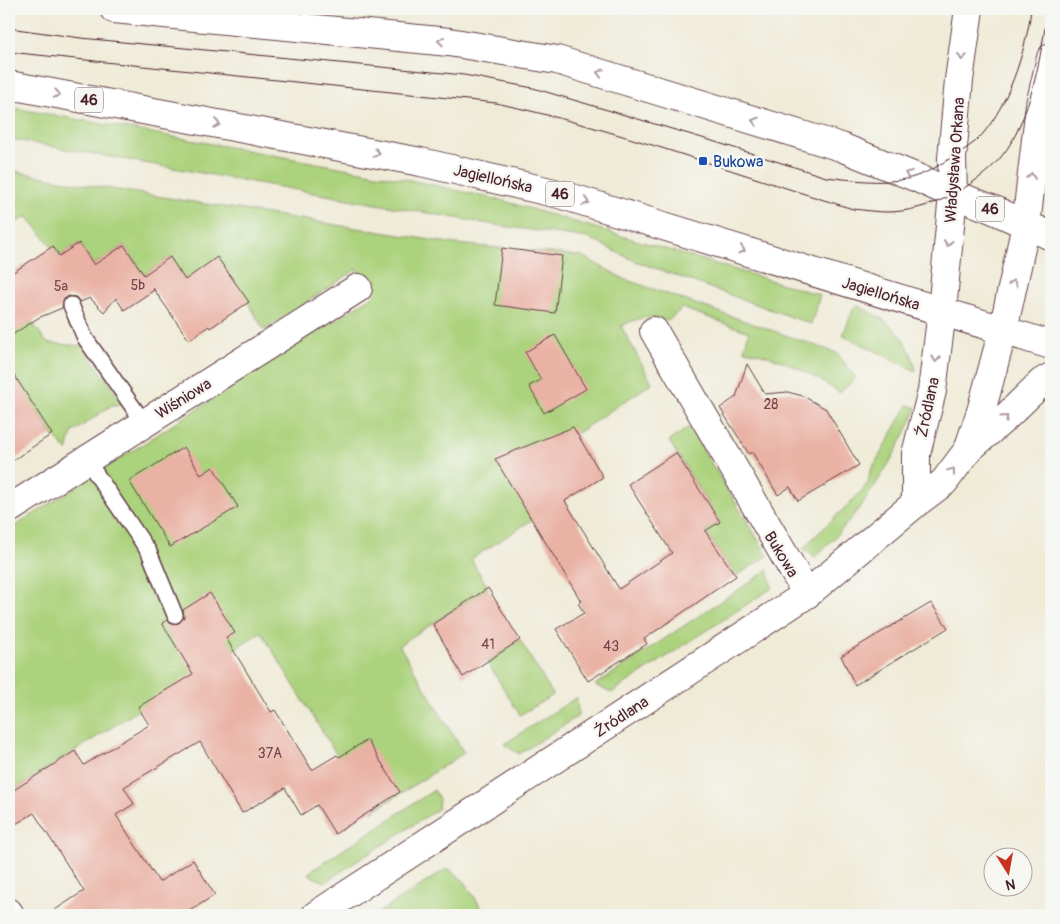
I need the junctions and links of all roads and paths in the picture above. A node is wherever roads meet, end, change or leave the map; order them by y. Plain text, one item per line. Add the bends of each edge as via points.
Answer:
1 (114, 9) edge
2 (969, 9) edge
3 (1051, 58) edge
4 (9, 85) edge
5 (953, 194) junction
6 (1026, 225) junction
7 (1051, 236) edge
8 (358, 288) dead end
9 (71, 305) dead end
10 (942, 311) junction
11 (1002, 330) junction
12 (654, 331) dead end
13 (1051, 345) edge
14 (1051, 377) edge
15 (144, 423) junction
16 (968, 450) junction
17 (86, 459) junction
18 (916, 503) junction
19 (9, 509) edge
20 (807, 594) junction
21 (175, 615) dead end
22 (316, 915) edge

5 -> 1 street, 46 via 841,147 557,60 449,42
2 -> 5 street, Władysława Orkana via 952,158
6 -> 3 street via 1040,106
4 -> 10 street, Jagiellońska / 46 via 421,162 560,194
5 - 6 street, 46
5 -> 10 street, Władysława Orkana
6 - 7 street, 46
11 -> 6 street, Źródlana
8 - 15 street, Wiśniowa
9 - 15 lane via 85,338
10 - 11 street, Jagiellońska / 46
10 -> 18 street, Źródlana via 932,391 916,454
11 - 13 street, Jagiellońska / 46
11 - 16 street, Źródlana
12 - 20 street, Bukowa
16 -> 14 street, Źródlana
15 - 17 street, Wiśniowa
18 -> 16 street, Źródlana via 944,482
17 - 19 street, Wiśniowa
17 - 21 lane via 149,552
18 - 20 street, Źródlana
20 - 22 street, Źródlana

